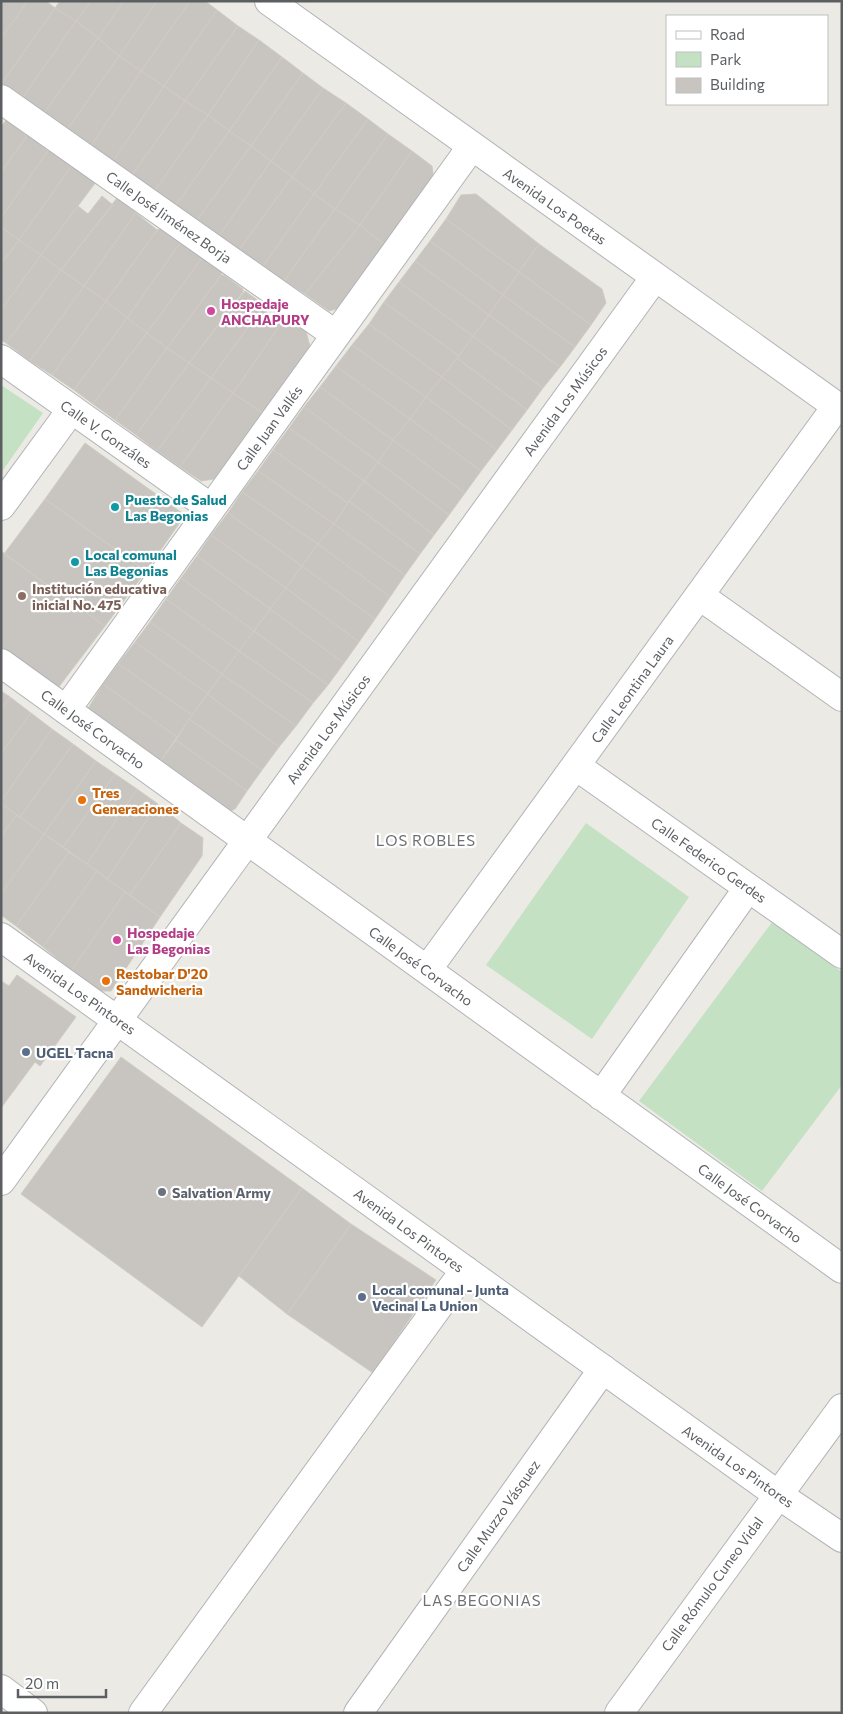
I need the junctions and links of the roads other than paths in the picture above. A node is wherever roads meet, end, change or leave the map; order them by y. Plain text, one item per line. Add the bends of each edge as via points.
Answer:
1 (269, 1) edge
2 (1, 99) edge
3 (472, 146) junction
4 (655, 277) junction
5 (336, 335) junction
6 (1, 360) edge
7 (72, 409) junction
8 (839, 409) edge
9 (1, 506) edge
10 (212, 508) junction
11 (700, 596) junction
12 (1, 663) edge
13 (842, 697) edge
14 (66, 710) junction
15 (576, 766) junction
16 (248, 841) junction
17 (748, 888) junction
18 (1, 937) edge
19 (842, 954) edge
20 (427, 970) junction
21 (118, 1019) junction
22 (601, 1096) junction
23 (1, 1181) edge
24 (842, 1269) edge
25 (465, 1270) junction
26 (603, 1369) junction
27 (842, 1408) edge
28 (777, 1494) junction
29 (842, 1538) edge
30 (1, 1690) edge
31 (33, 1713) edge
32 (143, 1713) edge
33 (358, 1713) edge
34 (619, 1713) edge

1 - 3 street, Avenida Los Poetas
2 - 5 street, Calle José Jiménez Borja
3 - 4 street, Avenida Los Poetas
3 - 5 street, Calle Juan Vallés
4 - 8 street, Avenida Los Poetas
4 - 16 street, Avenida Los Músicos
5 - 10 street, Calle Juan Vallés
6 - 7 street, Calle V. Gonzáles
7 - 9 street
7 - 10 street, Calle V. Gonzáles
8 - 11 street, Calle Leontina Laura
10 - 14 street, Calle Juan Vallés
11 - 13 street
11 - 15 street, Calle Leontina Laura
12 - 14 street, Calle José Corvacho
14 - 16 street, Calle José Corvacho
15 - 17 street, Calle Federico Gerdes
15 - 20 street, Calle Leontina Laura
16 - 20 street, Calle José Corvacho
16 - 21 street, Avenida Los Músicos
17 - 19 street, Calle Federico Gerdes
17 - 22 street
18 - 21 street, Avenida Los Pintores
20 - 22 street, Calle José Corvacho
21 - 23 street, Avenida Los Músicos
21 - 25 street, Avenida Los Pintores
22 - 24 street, Calle José Corvacho
25 - 26 street, Avenida Los Pintores
25 - 32 street
26 - 28 street, Avenida Los Pintores
26 - 33 street, Calle Muzzo Vásquez
27 - 28 street, Calle Rómulo Cuneo Vidal
28 - 29 street, Avenida Los Pintores
28 - 34 street, Calle Rómulo Cuneo Vidal
30 - 31 street

